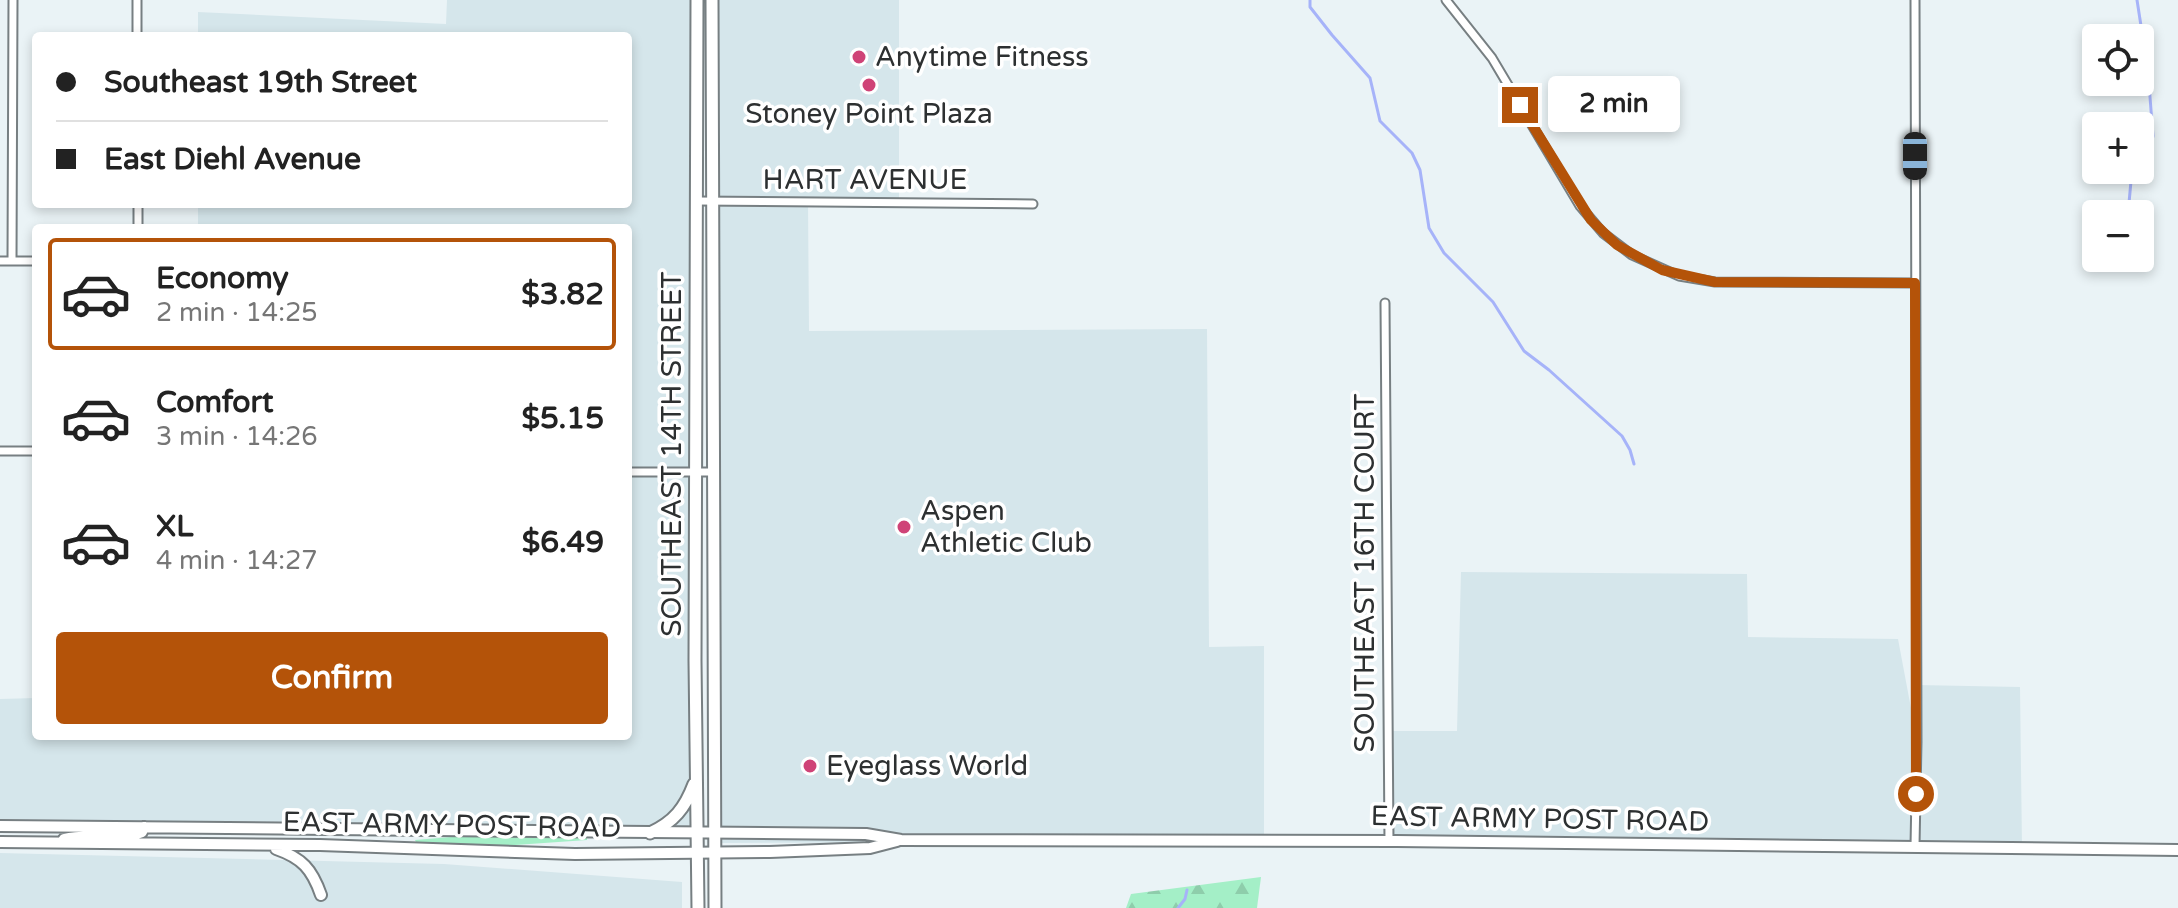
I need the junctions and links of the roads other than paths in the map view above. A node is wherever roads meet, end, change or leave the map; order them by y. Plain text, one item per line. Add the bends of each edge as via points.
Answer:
1 (13, 0) edge
2 (137, 0) edge
3 (697, 0) edge
4 (712, 0) edge
5 (1446, 0) edge
6 (1915, 0) edge
7 (137, 32) edge
8 (0, 137) edge
9 (12, 137) junction
10 (697, 201) junction
11 (713, 202) junction
12 (1033, 204) dead end
13 (0, 261) edge
14 (12, 261) junction
15 (32, 261) edge
16 (1915, 283) junction
17 (1385, 303) dead end
18 (0, 451) edge
19 (32, 451) edge
20 (632, 472) edge
21 (696, 472) junction
22 (713, 472) junction
23 (697, 776) junction
24 (0, 826) edge
25 (144, 827) junction
26 (650, 833) junction
27 (698, 833) junction
28 (715, 833) junction
29 (901, 840) junction
30 (1389, 841) junction
31 (0, 842) edge
32 (51, 842) junction
33 (267, 845) junction
34 (1915, 846) junction
35 (2178, 850) edge
36 (698, 853) junction
37 (715, 853) junction
38 (321, 895) dead end
39 (698, 908) edge
40 (715, 908) edge

1 - 9 street
2 - 7 street
3 - 10 main road, SOUTHEAST 14TH STREET
4 - 11 main road, SOUTHEAST 14TH STREET
5 - 16 street via 1492,58 1580,206 1632,255 1679,276 1715,282
6 - 16 street
8 - 9 street
9 - 14 street
10 - 11 street, HART AVENUE
10 - 21 main road, SOUTHEAST 14TH STREET
11 - 12 street, HART AVENUE
11 - 22 main road, SOUTHEAST 14TH STREET
13 - 14 street
14 - 15 street
16 - 34 street
17 - 30 street, SOUTHEAST 16TH COURT
18 - 19 street
20 - 21 street
21 - 22 street
21 - 23 main road, SOUTHEAST 14TH STREET
22 - 28 main road, SOUTHEAST 14TH STREET
23 - 26 main road via 687,804
23 - 27 main road, SOUTHEAST 14TH STREET
24 - 25 main road, EAST ARMY POST ROAD
25 - 26 main road, EAST ARMY POST ROAD
25 - 32 main road via 127,836
26 - 27 main road, EAST ARMY POST ROAD
27 - 28 main road, EAST ARMY POST ROAD
27 - 36 main road, SOUTHEAST 14TH STREET
28 - 29 main road, EAST ARMY POST ROAD via 866,834
28 - 37 main road, SOUTHEAST 14TH STREET
29 - 30 main road, EAST ARMY POST ROAD
29 - 37 main road, EAST ARMY POST ROAD via 870,848
30 - 34 main road, EAST ARMY POST ROAD
31 - 32 main road, EAST ARMY POST ROAD
32 - 33 main road, EAST ARMY POST ROAD
33 - 36 main road, EAST ARMY POST ROAD
33 - 38 main road via 304,862
34 - 35 main road, EAST ARMY POST ROAD
36 - 37 main road, EAST ARMY POST ROAD
36 - 39 main road, SOUTHEAST 14TH STREET
37 - 40 main road, SOUTHEAST 14TH STREET

